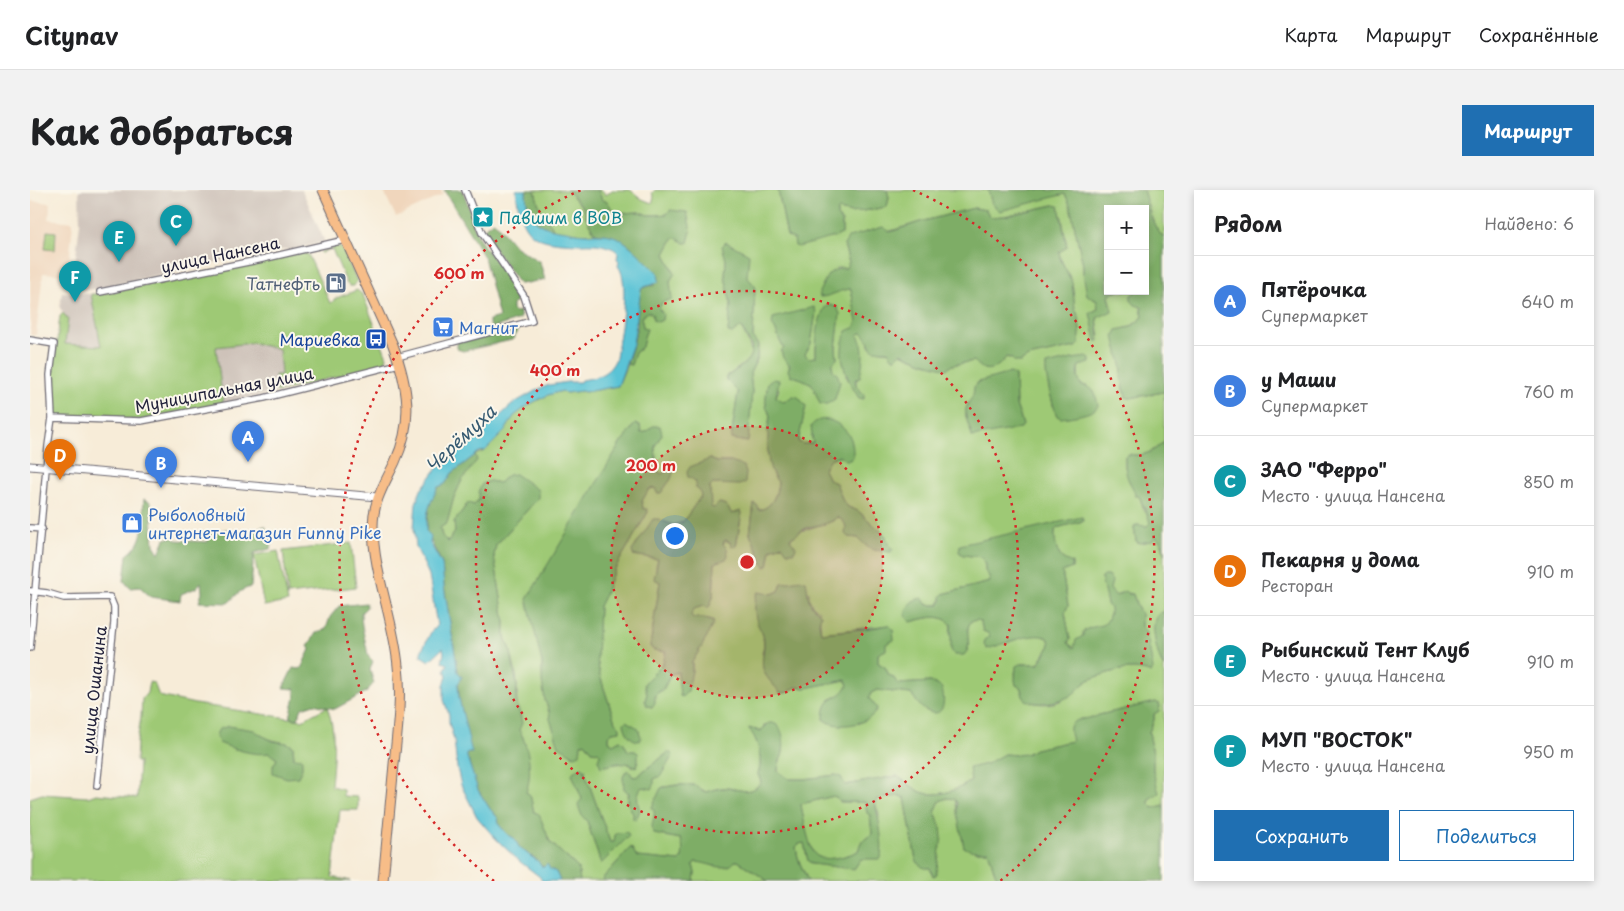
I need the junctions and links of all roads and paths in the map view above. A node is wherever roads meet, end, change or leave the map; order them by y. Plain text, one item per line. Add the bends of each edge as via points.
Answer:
1 (323, 190) edge
2 (465, 190) edge
3 (345, 240) junction
4 (100, 292) dead end
5 (30, 340) edge
6 (398, 360) junction
7 (52, 418) junction
8 (30, 466) edge
9 (46, 467) junction
10 (378, 497) junction
11 (30, 528) edge
12 (42, 529) junction
13 (33, 592) edge
14 (30, 648) edge
15 (97, 786) dead end
16 (383, 881) edge

1 - 3 main road
2 - 6 street, Муниципальная улица via 482,233 524,296 532,321
3 - 4 street, улица Нансена
3 - 6 main road
5 - 7 street via 54,344 50,375
6 - 7 street, Муниципальная улица via 264,398 141,421
6 - 10 main road via 407,397 407,424 398,454
7 - 9 street
8 - 9 street
9 - 10 street
9 - 12 street
10 - 16 main road via 373,518 377,566 396,645 400,686
11 - 12 street
12 - 13 street
13 - 14 street
13 - 15 street, улица Ошанина via 64,598 110,597 114,607

